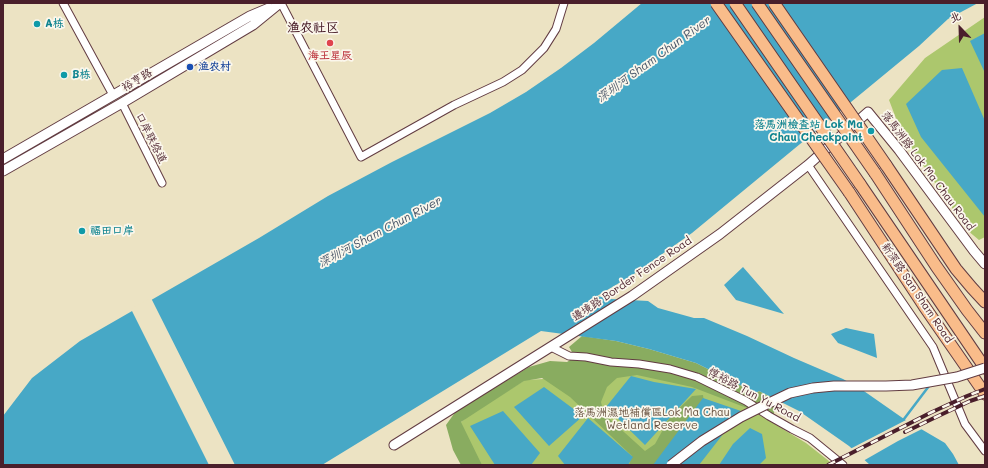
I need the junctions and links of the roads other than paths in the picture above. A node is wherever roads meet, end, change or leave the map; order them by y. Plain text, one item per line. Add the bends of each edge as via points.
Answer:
1 (63, 3) edge
2 (280, 3) edge
3 (564, 3) edge
4 (716, 3) edge
5 (735, 3) edge
6 (757, 3) edge
7 (774, 3) edge
8 (113, 95) junction
9 (122, 103) junction
10 (868, 112) joint
11 (3, 159) edge
12 (808, 165) junction
13 (3, 171) edge
14 (162, 182) dead end
15 (985, 264) edge
16 (985, 302) edge
17 (985, 333) edge
18 (551, 347) junction
19 (985, 368) edge
20 (985, 394) edge
21 (394, 445) dead end
22 (985, 452) edge
23 (671, 465) edge
24 (843, 465) edge

1 - 8 street
2 - 3 street via 361,157 522,70 544,48 556,29
2 - 8 street, 裕亨路 via 250,16
2 - 9 street, 裕亨路 via 253,25
4 - 20 main road, 新深路 San Sham Road, bridge via 849,192
5 - 19 main road, 新深路 San Sham Road, bridge
6 - 17 main road, bridge via 936,266
7 - 16 main road, bridge via 956,269
8 - 11 street, 裕亨路
9 - 13 street, 裕亨路
9 - 14 street, 口岸联络道
10 - 12 street, 邊境路 Border Fence Road
10 - 15 street, 落馬洲路 Lok Ma Chau Road
12 - 18 street, 邊境路 Border Fence Road via 720,234 632,296
12 - 22 street via 933,347 965,424
18 - 21 street, 邊境路 Border Fence Road
18 - 24 street, 惇裕路 Tun Yu Road via 569,356 647,365 697,377 746,401 810,438
19 - 23 street, bridge via 957,377 912,385 834,386 790,394 741,417 702,441

